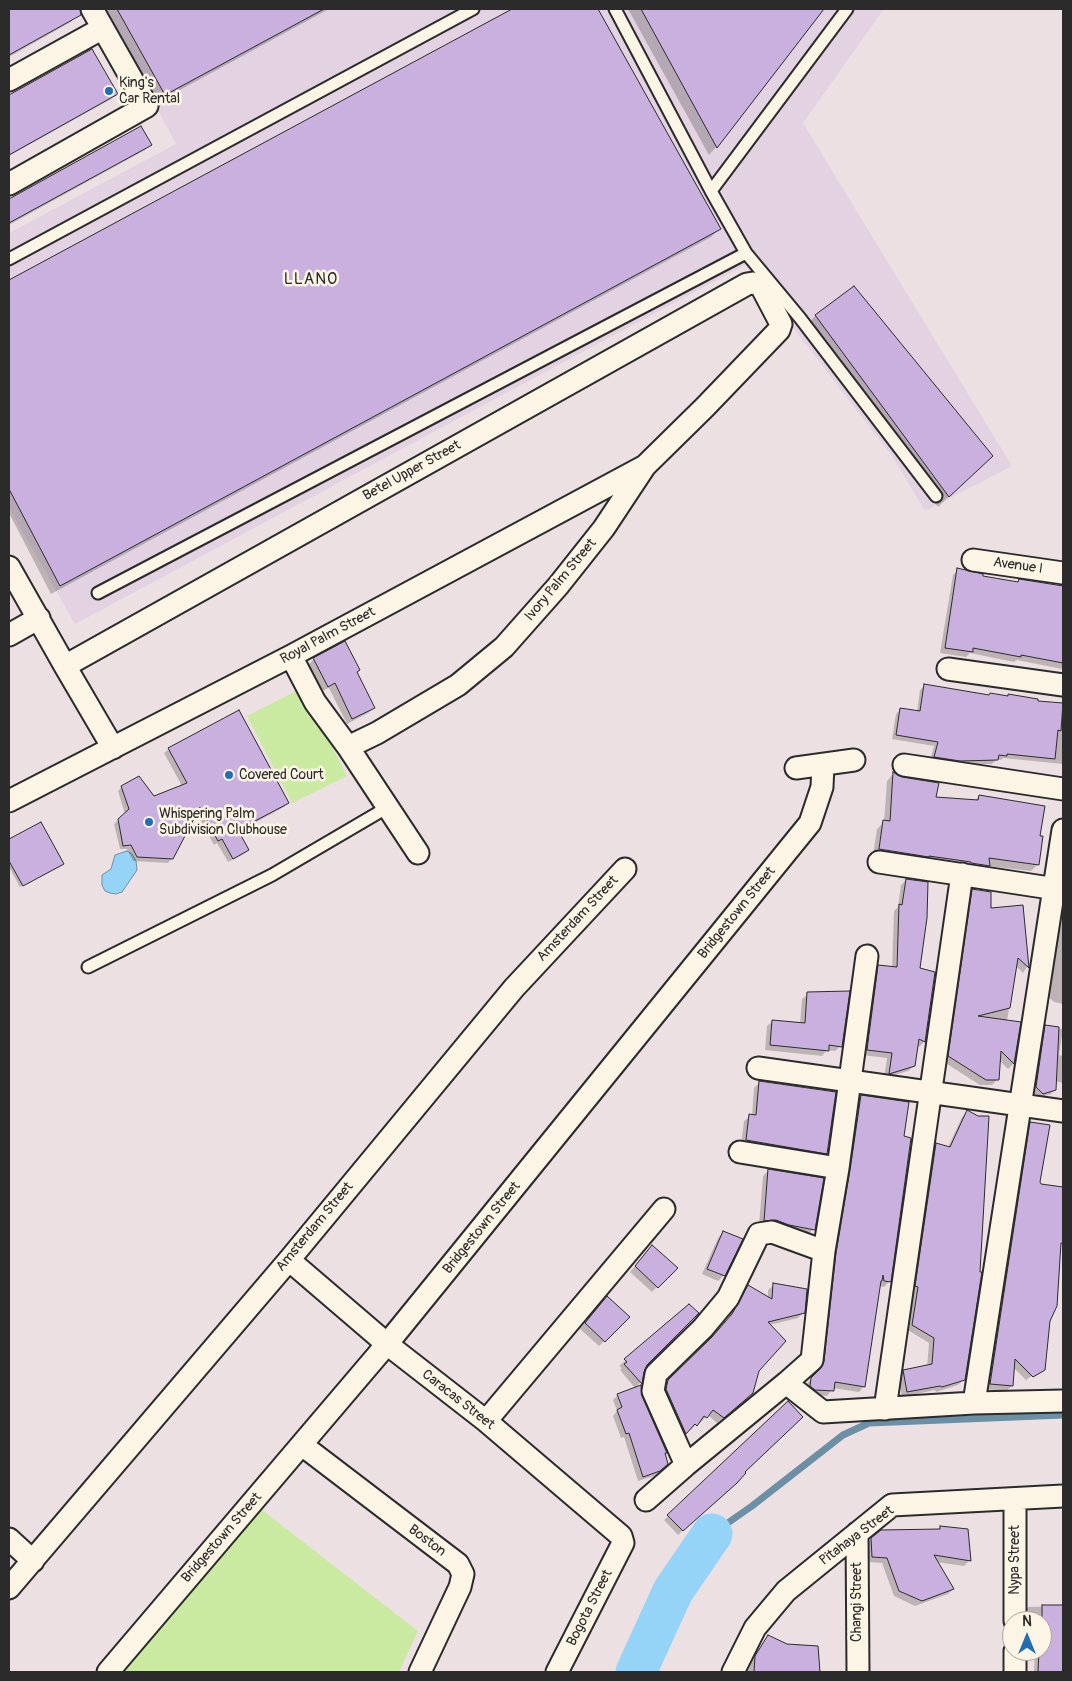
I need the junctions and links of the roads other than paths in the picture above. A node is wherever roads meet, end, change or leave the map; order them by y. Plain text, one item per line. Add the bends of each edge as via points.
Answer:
1 (92, 9) edge
2 (472, 9) edge
3 (615, 9) edge
4 (847, 9) edge
5 (103, 28) junction
6 (9, 80) edge
7 (9, 184) edge
8 (711, 191) junction
9 (746, 253) junction
10 (9, 259) edge
11 (761, 286) joint
12 (645, 466) junction
13 (936, 496) dead end
14 (973, 560) dead end
15 (9, 567) edge
16 (1063, 573) edge
17 (98, 593) dead end
18 (38, 618) junction
19 (9, 635) edge
20 (291, 656) junction
21 (65, 666) junction
22 (948, 669) dead end
23 (1063, 685) edge
24 (348, 747) junction
25 (113, 748) junction
26 (854, 760) dead end
27 (823, 765) junction
28 (904, 765) dead end
29 (796, 768) dead end
30 (1063, 789) edge
31 (9, 801) edge
32 (388, 807) junction
33 (1063, 830) edge
34 (418, 853) dead end
35 (879, 862) dead end
36 (625, 869) dead end
37 (962, 874) junction
38 (1059, 889) edge
39 (866, 956) dead end
40 (88, 967) dead end
41 (758, 1068) dead end
42 (850, 1081) junction
43 (931, 1092) junction
44 (1021, 1105) junction
45 (1063, 1110) edge
46 (740, 1152) dead end
47 (838, 1168) junction
48 (664, 1209) dead end
49 (824, 1251) junction
50 (289, 1260) junction
51 (387, 1344) junction
52 (786, 1384) junction
53 (1063, 1401) edge
54 (974, 1403) junction
55 (885, 1408) junction
56 (486, 1421) junction
57 (302, 1445) junction
58 (686, 1465) junction
59 (1063, 1496) edge
60 (1015, 1499) junction
61 (646, 1500) dead end
62 (857, 1533) junction
63 (9, 1539) edge
64 (623, 1543) joint
65 (33, 1561) junction
66 (9, 1588) edge
67 (1015, 1611) edge
68 (108, 1672) edge
69 (420, 1672) edge
70 (557, 1672) edge
71 (733, 1672) edge
72 (858, 1672) edge

1 - 5 street
2 - 10 lane
3 - 8 lane
4 - 8 lane
5 - 6 street
5 - 7 street via 147,106
8 - 9 lane
9 - 13 lane via 800,318
9 - 17 lane
11 - 12 street, Ivory Palm Street via 781,324 779,330
11 - 21 street, Betel Upper Street via 746,284
12 - 20 street, Royal Palm Street
12 - 24 street, Ivory Palm Street via 604,528 504,647 458,685
14 - 16 street, Avenue I
15 - 18 street
18 - 19 street
18 - 21 street
20 - 24 street via 315,702
20 - 25 street, Royal Palm Street
21 - 25 street
22 - 23 street
24 - 32 street
25 - 31 street, Royal Palm Street
26 - 27 street
27 - 29 street
27 - 51 street, Bridgestown Street via 822,787 810,823
28 - 30 street
32 - 34 street
32 - 40 lane via 272,875
33 - 38 street
35 - 37 street
36 - 50 street, Amsterdam Street via 514,988
37 - 38 street
37 - 43 street
38 - 44 street
39 - 42 street
41 - 42 street
42 - 43 street
42 - 47 street
43 - 44 street
43 - 55 street
44 - 45 street
44 - 54 street
46 - 47 street
47 - 49 street
48 - 56 street
49 - 52 street via 812,1360
49 - 58 street via 772,1232 759,1234 728,1298 656,1374 653,1392
50 - 51 street, Caracas Street
50 - 65 street, Amsterdam Street
51 - 56 street, Caracas Street
51 - 57 street, Bridgestown Street
52 - 55 street via 823,1412
52 - 58 street
53 - 54 street
54 - 55 street
56 - 64 street, Caracas Street via 618,1532
57 - 68 street, Bridgestown Street
57 - 69 street, Boston via 458,1564 462,1574 460,1587
58 - 61 street
59 - 60 street, Pitahaya Street
60 - 62 street, Pitahaya Street via 892,1505
60 - 67 street, Nypa Street
62 - 71 street, Pitahaya Street via 786,1591 755,1628
62 - 72 street, Changi Street
63 - 65 street
64 - 70 street, Bogota Street
65 - 66 street, Amsterdam Street

